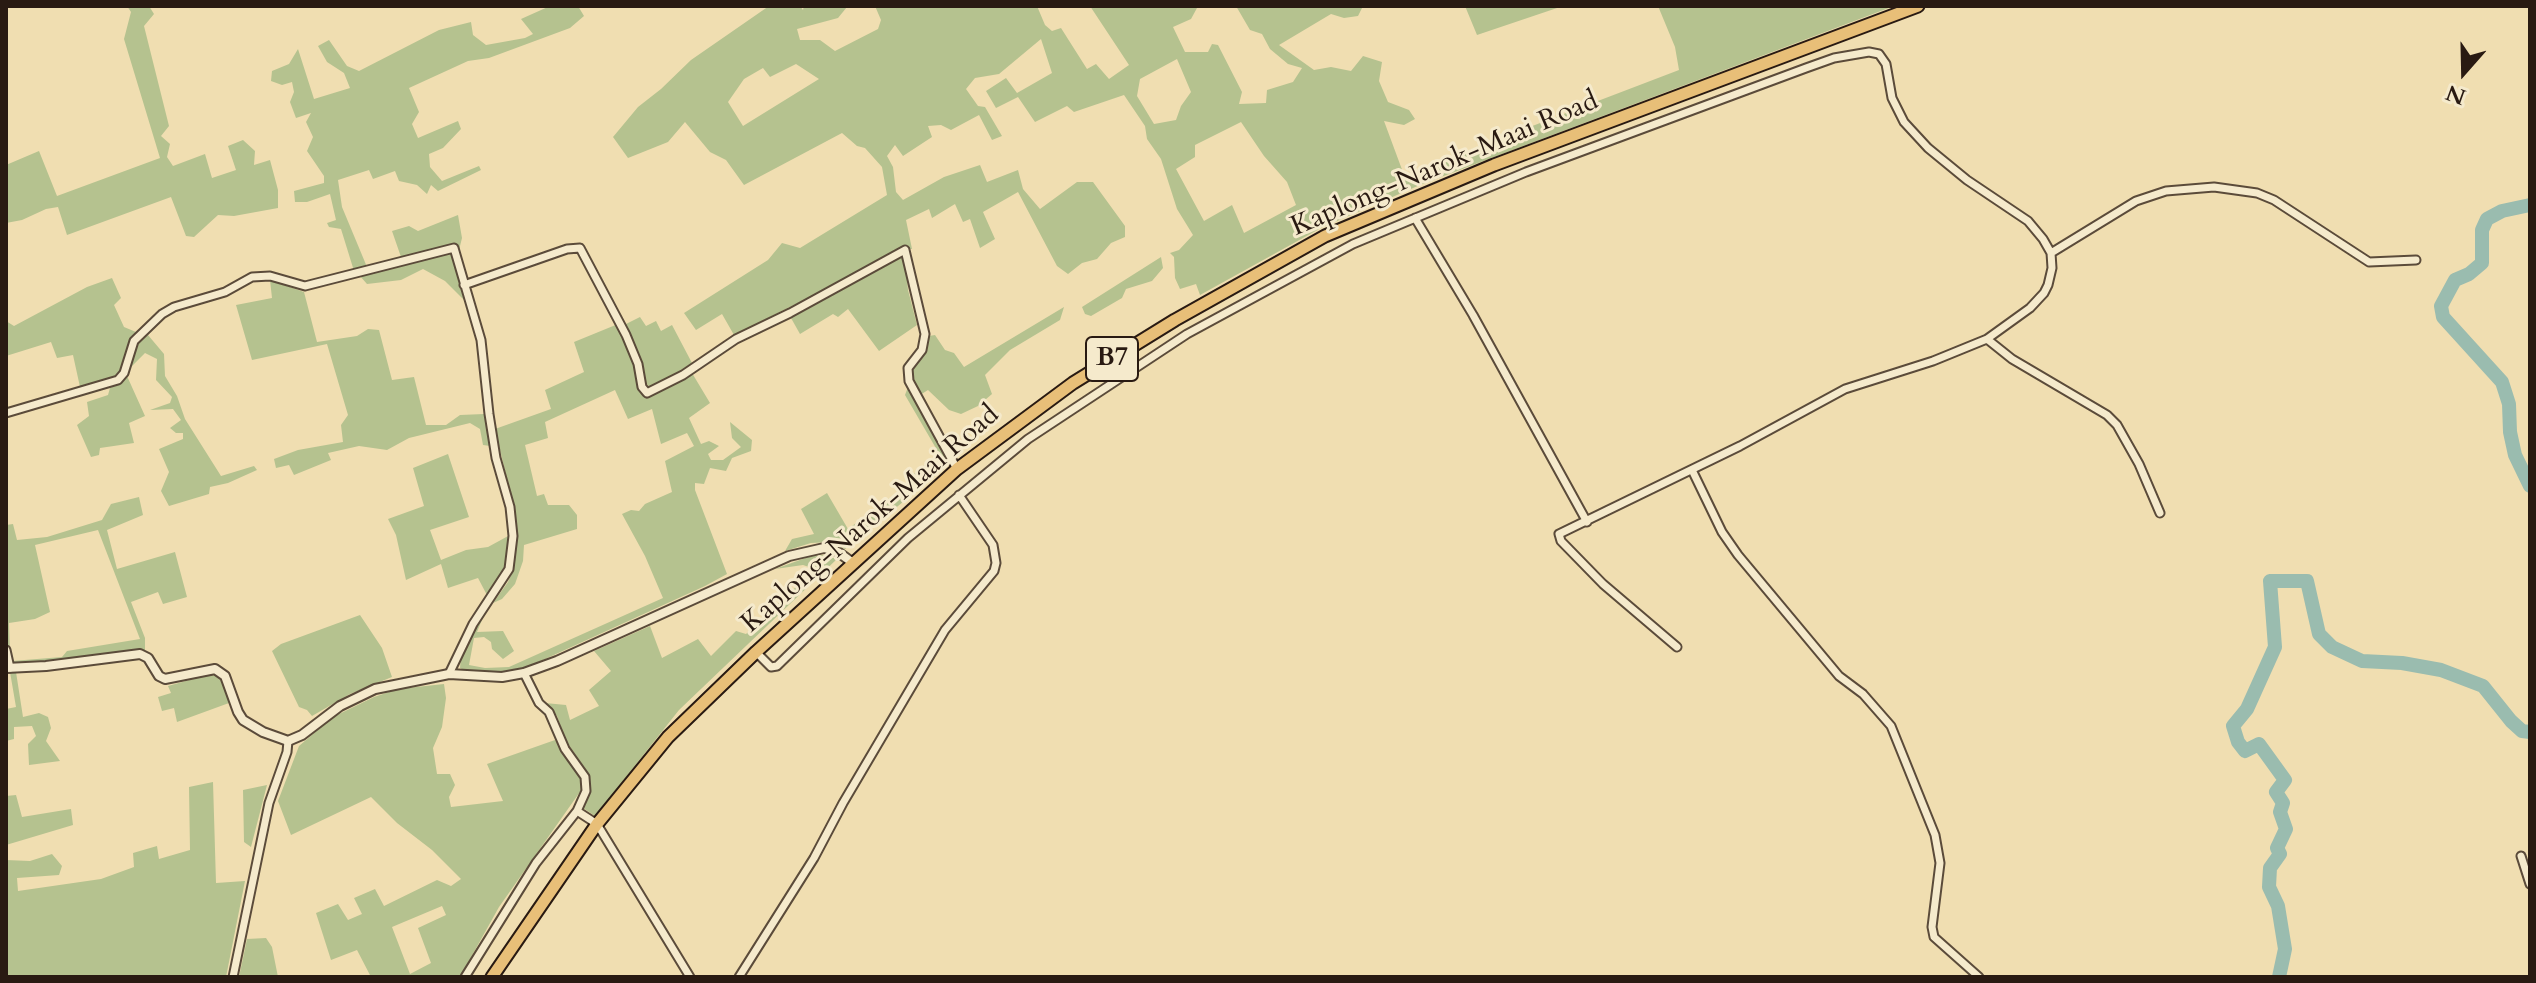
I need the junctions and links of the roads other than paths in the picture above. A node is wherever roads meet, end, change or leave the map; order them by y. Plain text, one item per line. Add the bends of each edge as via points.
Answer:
1 (1918, 6) edge
2 (1415, 218) junction
3 (2051, 253) junction
4 (2416, 260) dead end
5 (464, 285) junction
6 (1232, 288) junction
7 (1241, 306) junction
8 (1987, 339) junction
9 (1086, 376) junction
10 (1099, 391) junction
11 (6, 413) edge
12 (957, 469) junction
13 (1692, 470) junction
14 (959, 495) junction
15 (2160, 513) dead end
16 (1587, 522) junction
17 (853, 563) junction
18 (1677, 647) dead end
19 (6, 650) edge
20 (756, 652) junction
21 (8, 668) edge
22 (524, 673) junction
23 (449, 674) junction
24 (288, 741) junction
25 (577, 811) junction
26 (597, 824) junction
27 (2521, 856) dead end
28 (2530, 884) edge
29 (233, 977) edge
30 (465, 977) edge
31 (492, 977) edge
32 (690, 977) edge
33 (739, 977) edge
34 (1979, 977) edge

1 - 6 highway, Kaplong-Narok-Maai Road / B7 via 1480,170 1325,236
2 - 3 street via 1806,68 1873,52 1886,64 1892,98 1904,122 1967,180 2028,221
2 - 7 street via 1353,244
2 - 16 street
3 - 4 street via 2136,201 2166,191 2214,187 2274,200 2369,262
3 - 8 street via 2044,293
5 - 11 street via 454,248 305,286 252,277 162,314 134,341 118,380
5 - 12 street via 580,248 626,335 647,393 736,339 905,250 925,334 922,350 908,368 909,381
5 - 23 street via 481,340 513,544 509,569
6 - 7 street
6 - 9 highway, Kaplong-Narok-Maai Road / B7
7 - 10 street
8 - 13 street via 1845,389
8 - 15 street via 2117,425
9 - 10 street
9 - 12 highway, Kaplong-Narok-Maai Road / B7
10 - 14 street
12 - 17 highway, Kaplong-Narok-Maai Road / B7
13 - 16 street
13 - 34 street via 1738,555 1839,676 1891,726 1935,835 1940,863 1934,937
14 - 20 street via 779,664 771,667
14 - 33 street via 993,545 994,571 945,630
16 - 18 street via 1559,538
17 - 20 highway, Kaplong-Narok-Maai Road / B7
17 - 22 street via 824,548 789,556
19 - 21 street
20 - 26 highway, Kaplong-Narok-Maai Road / B7 via 668,737
21 - 24 street via 140,654 165,679 215,669 225,676 243,720
22 - 23 street
22 - 25 street via 585,777 586,791
23 - 24 street via 375,689
24 - 29 street via 269,803
25 - 26 street
25 - 30 street via 536,863
26 - 31 highway, Kaplong-Narok-Maai Road / B7
26 - 32 street
27 - 28 street

